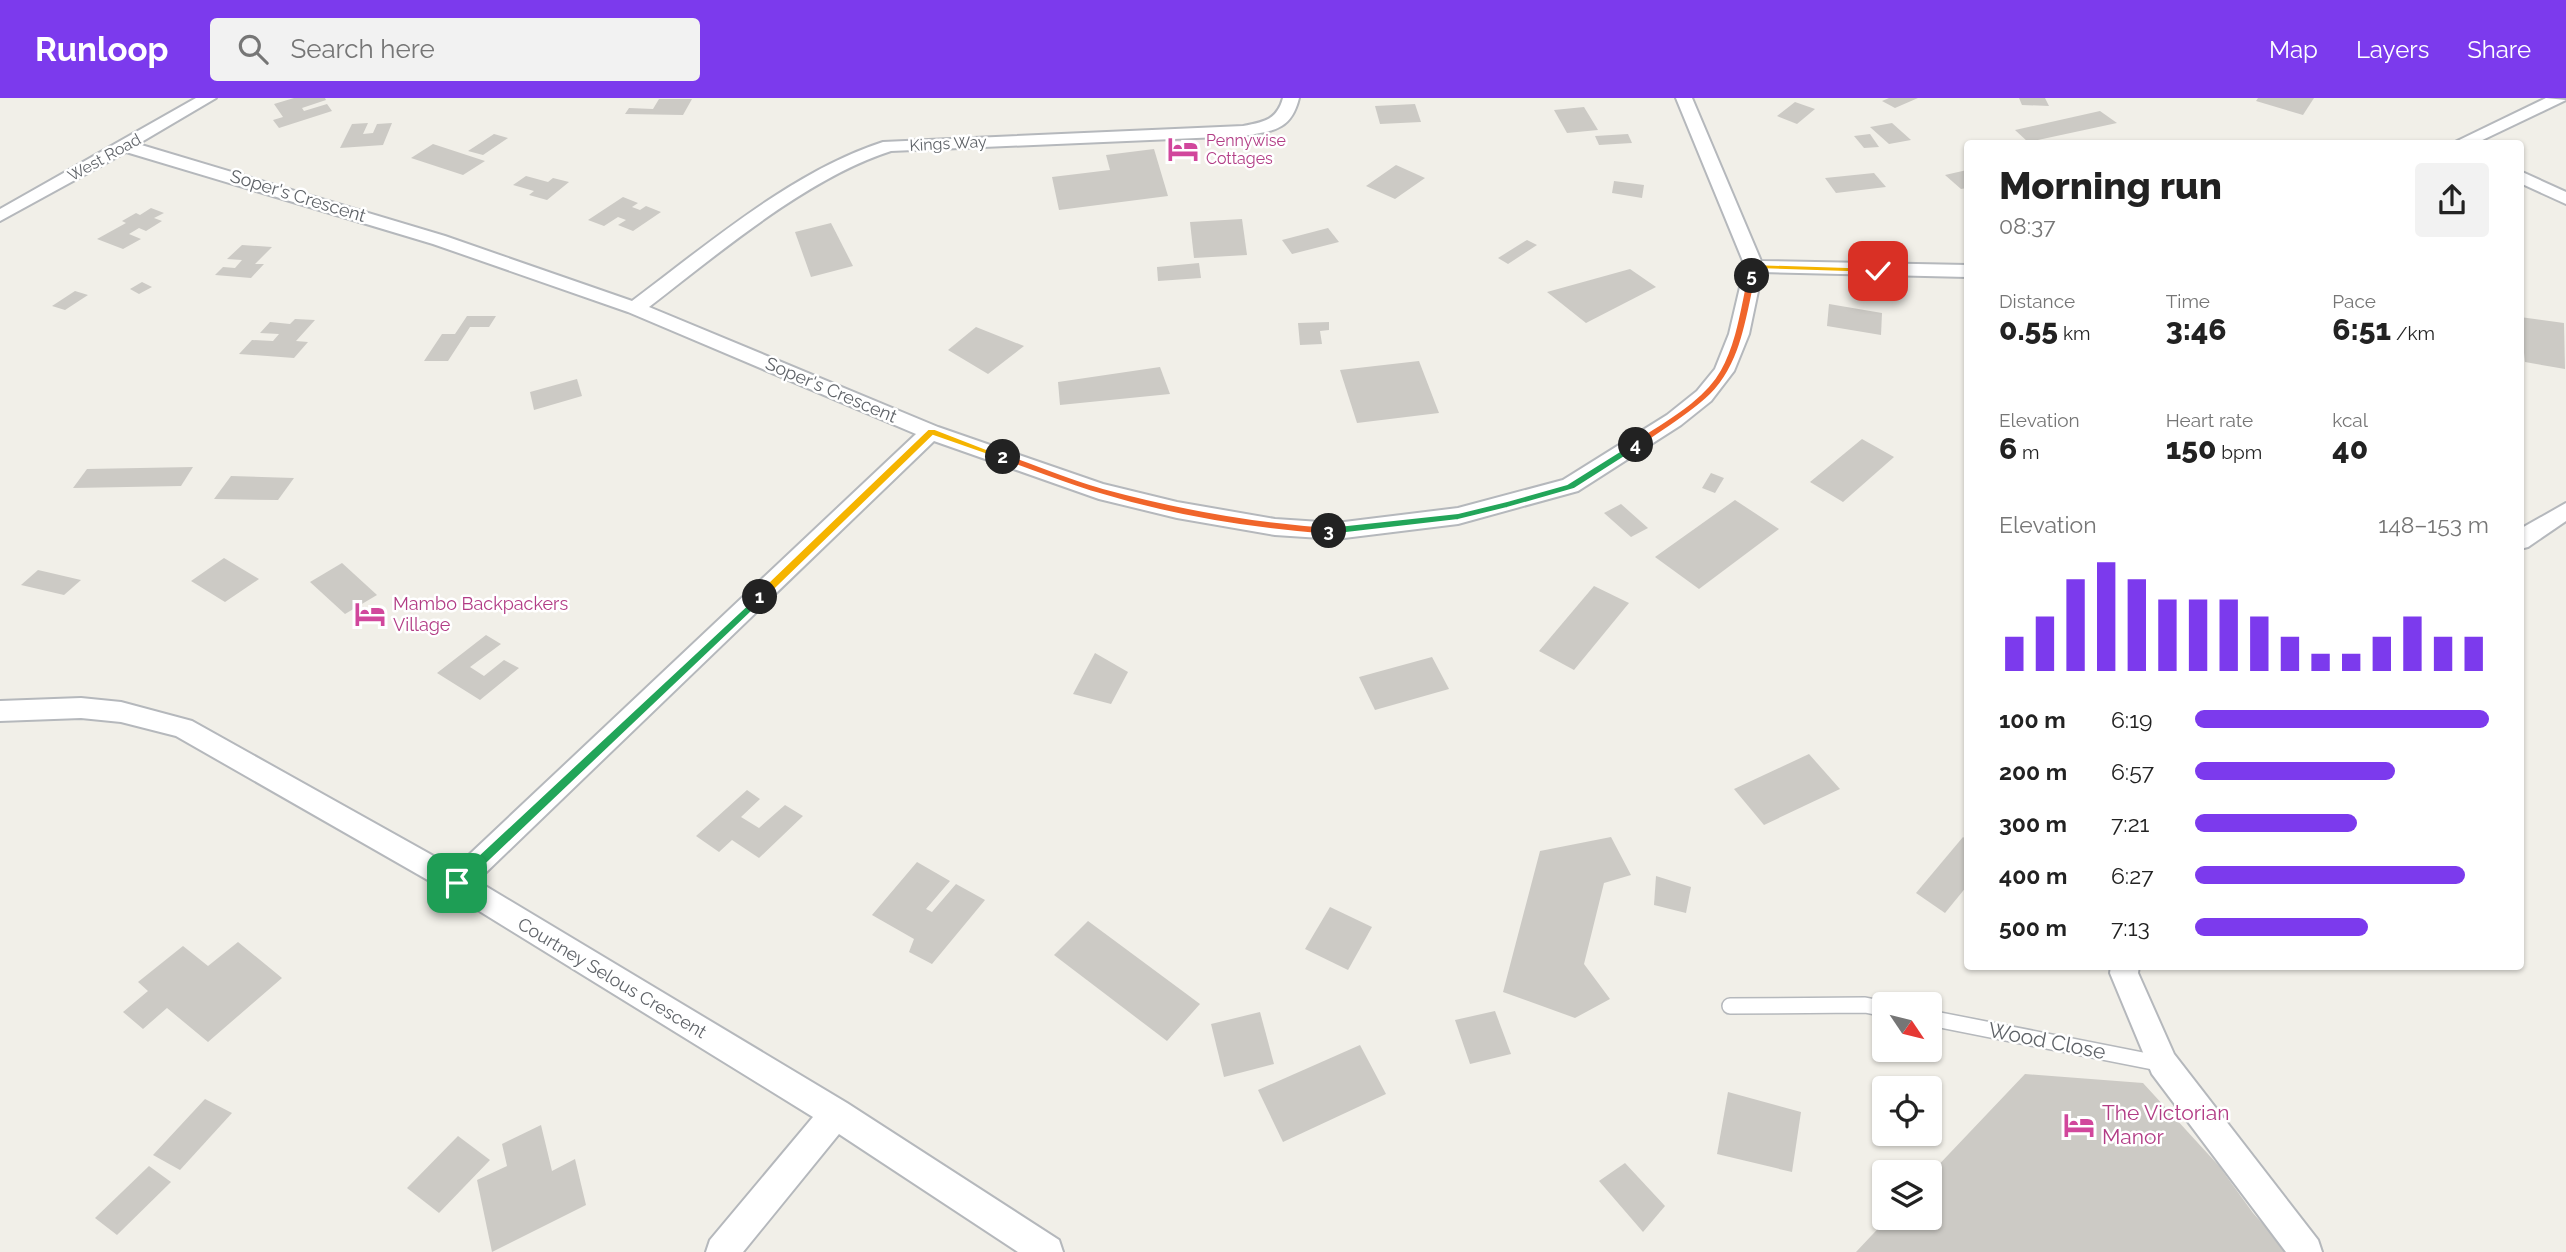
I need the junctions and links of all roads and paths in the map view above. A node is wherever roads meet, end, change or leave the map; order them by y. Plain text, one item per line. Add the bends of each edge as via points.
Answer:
1 (208, 98) edge
2 (1291, 98) edge
3 (1684, 98) edge
4 (2560, 98) edge
5 (2468, 140) edge
6 (125, 146) junction
7 (2524, 178) edge
8 (2566, 199) edge
9 (0, 216) edge
10 (1754, 266) junction
11 (1964, 271) edge
12 (635, 308) junction
13 (931, 432) junction
14 (2566, 511) edge
15 (2524, 538) edge
16 (0, 711) edge
17 (457, 883) junction
18 (2124, 970) edge
19 (1730, 1006) dead end
20 (1872, 1006) edge
21 (1942, 1020) edge
22 (2163, 1064) junction
23 (836, 1114) junction
24 (722, 1252) edge
25 (1047, 1252) edge
26 (2306, 1252) edge

1 - 6 street, West Road
2 - 12 street, Kings Way via 1287,114 1271,125 1242,131 889,146 855,156 784,199
3 - 10 street
4 - 5 street
6 - 9 street, West Road
6 - 12 street, Soper's Crescent via 439,240
7 - 8 street
10 - 11 street
10 - 13 street, Soper's Crescent via 1739,334 1724,371 1704,396 1570,486 1458,516 1336,531 1275,527 1099,491
12 - 13 street, Soper's Crescent
13 - 17 street
14 - 15 street
16 - 17 street, Courtney Selous Crescent via 121,712 183,728
17 - 23 street, Courtney Selous Crescent
18 - 22 street
19 - 20 lane
21 - 22 lane, Wood Close
22 - 26 street
23 - 24 street
23 - 25 street, Courtney Selous Crescent

